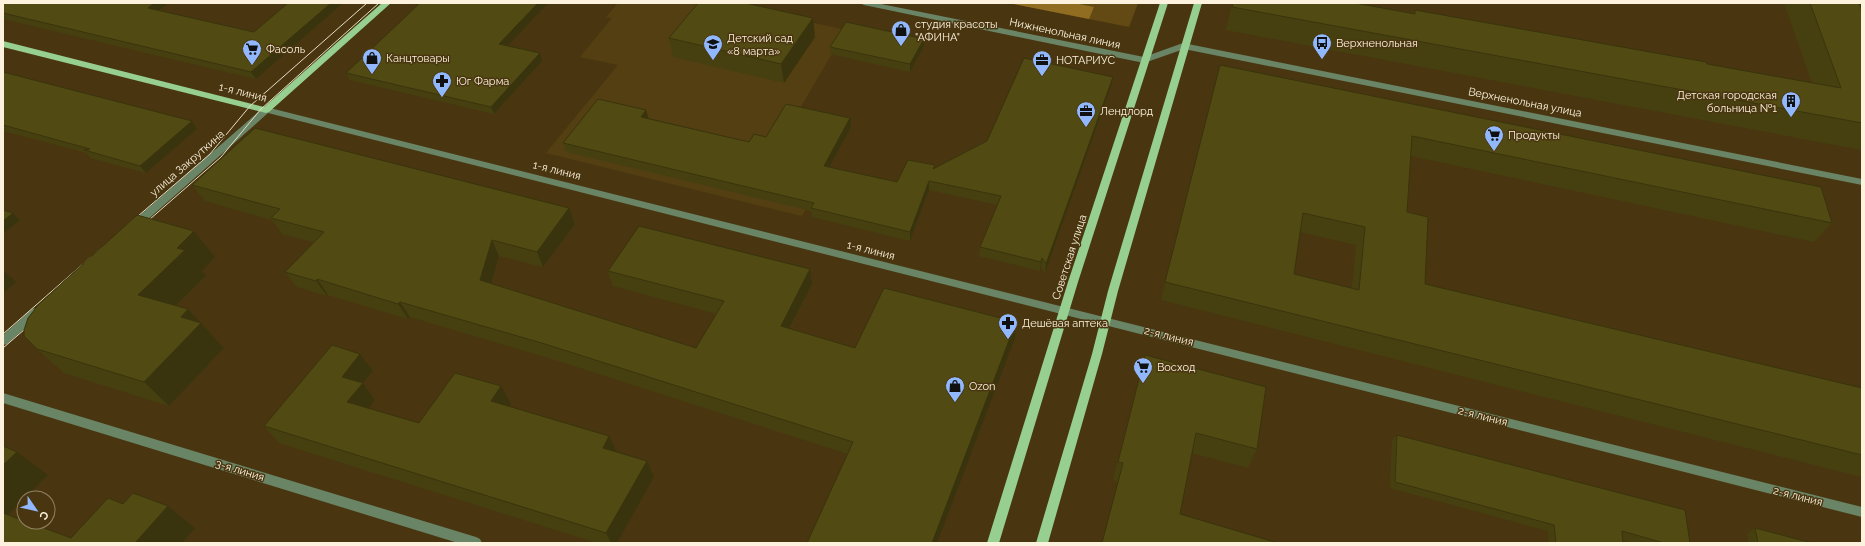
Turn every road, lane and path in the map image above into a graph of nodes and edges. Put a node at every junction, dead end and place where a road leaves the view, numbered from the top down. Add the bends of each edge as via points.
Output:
1 (387, 3) edge
2 (864, 3) edge
3 (1164, 3) edge
4 (1198, 3) edge
5 (3, 44) edge
6 (1183, 46) junction
7 (1144, 60) junction
8 (266, 110) junction
9 (1862, 182) edge
10 (128, 232) edge
11 (44, 304) edge
12 (1065, 311) junction
13 (1105, 321) junction
14 (3, 341) edge
15 (3, 398) edge
16 (1862, 512) edge
17 (476, 543) edge
18 (993, 543) edge
19 (1042, 543) edge

1 - 8 main road, улица Закруткина
2 - 7 street, Нижненольная линия
3 - 7 main road, Советская улица
4 - 6 main road
5 - 8 main road, 1-я линия
6 - 7 street
6 - 9 street, Верхненольная улица
6 - 13 main road
7 - 12 main road, Советская улица
8 - 10 street, улица Закруткина
8 - 12 street, 1-я линия
11 - 14 street
12 - 13 street, 1-я линия
12 - 18 main road, Советская улица
13 - 16 street, 2-я линия
13 - 19 main road
15 - 17 street, 3-я линия

